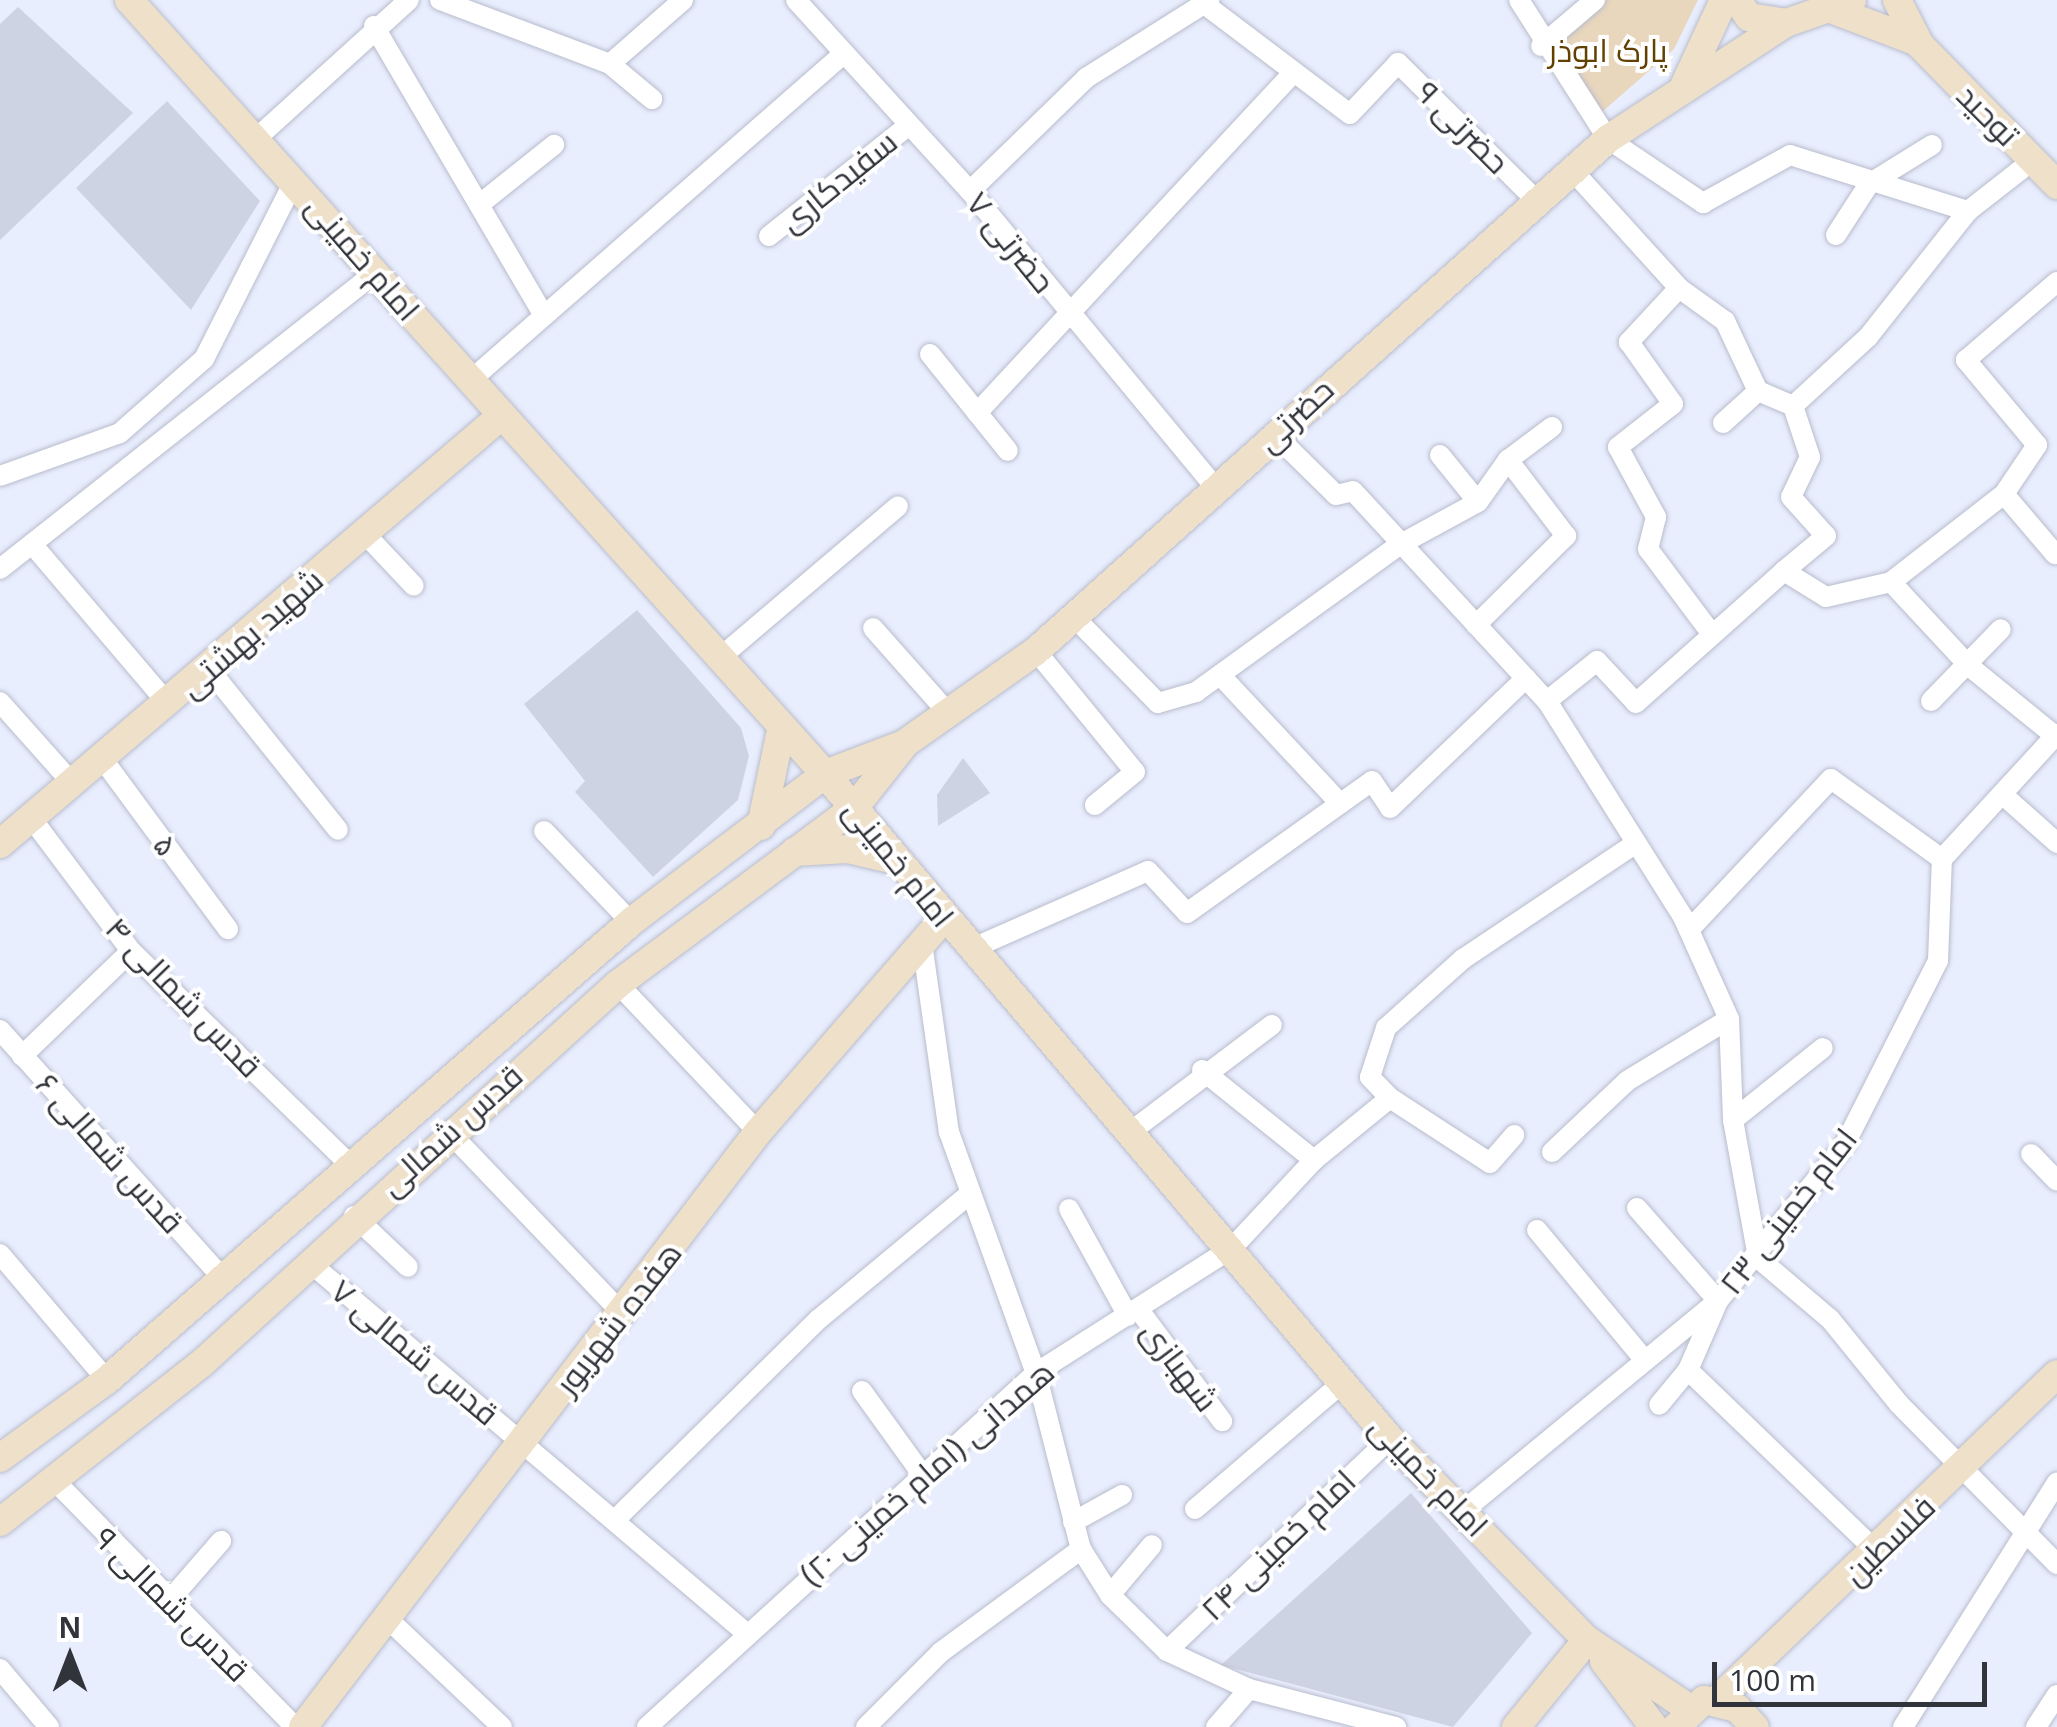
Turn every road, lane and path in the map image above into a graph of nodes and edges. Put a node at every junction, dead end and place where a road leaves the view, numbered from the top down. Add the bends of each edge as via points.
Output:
1 (129, 0) edge
2 (408, 0) edge
3 (440, 0) edge
4 (683, 0) edge
5 (796, 0) edge
6 (1518, 0) edge
7 (1595, 0) edge
8 (1724, 0) edge
9 (1737, 0) edge
10 (1897, 0) edge
11 (1208, 3) edge
12 (1844, 5) edge
13 (1786, 23) junction
14 (374, 26) junction
15 (1920, 44) junction
16 (1541, 46) junction
17 (841, 56) junction
18 (610, 64) junction
19 (1292, 74) junction
20 (1685, 84) junction
21 (652, 99) dead end
22 (908, 126) junction
23 (260, 136) junction
24 (1608, 139) junction
25 (554, 145) dead end
26 (1932, 145) dead end
27 (2032, 160) junction
28 (1573, 171) junction
29 (295, 180) junction
30 (1869, 184) junction
31 (2057, 185) edge
32 (970, 191) junction
33 (1534, 198) junction
34 (480, 204) junction
35 (1968, 211) junction
36 (1836, 235) dead end
37 (769, 236) dead end
38 (374, 274) junction
39 (2057, 282) edge
40 (1679, 288) junction
41 (1066, 308) junction
42 (544, 316) junction
43 (930, 354) dead end
44 (472, 379) junction
45 (1758, 391) junction
46 (1793, 406) junction
47 (978, 413) junction
48 (500, 416) junction
49 (1723, 423) dead end
50 (1552, 427) dead end
51 (1273, 433) junction
52 (1008, 451) dead end
53 (1440, 455) dead end
54 (1508, 460) junction
55 (0, 476) edge
56 (1218, 490) junction
57 (2004, 494) junction
58 (1478, 502) junction
59 (898, 506) dead end
60 (365, 534) junction
61 (32, 544) junction
62 (1399, 545) junction
63 (2056, 554) edge
64 (0, 569) edge
65 (1784, 572) junction
66 (1890, 582) junction
67 (414, 586) dead end
68 (1076, 618) junction
69 (1476, 625) junction
70 (873, 628) dead end
71 (2002, 629) dead end
72 (1711, 633) junction
73 (1036, 651) junction
74 (722, 656) junction
75 (1970, 666) junction
76 (209, 669) junction
77 (1220, 675) junction
78 (1526, 678) junction
79 (1547, 701) junction
80 (1931, 701) dead end
81 (0, 702) edge
82 (169, 704) junction
83 (949, 714) junction
84 (781, 730) junction
85 (2056, 735) edge
86 (904, 744) junction
87 (104, 761) junction
88 (825, 774) junction
89 (74, 785) junction
90 (2002, 794) junction
91 (1339, 802) junction
92 (1095, 804) dead end
93 (854, 808) junction
94 (32, 819) junction
95 (760, 826) junction
96 (338, 830) dead end
97 (544, 832) dead end
98 (2057, 843) edge
99 (0, 844) edge
100 (1636, 844) junction
101 (793, 852) junction
102 (1942, 859) junction
103 (900, 862) junction
104 (944, 918) junction
105 (630, 922) junction
106 (228, 929) dead end
107 (1689, 930) junction
108 (922, 943) junction
109 (971, 950) junction
110 (132, 951) junction
111 (618, 984) junction
112 (1729, 1018) junction
113 (1272, 1025) dead end
114 (0, 1030) edge
115 (1823, 1048) dead end
116 (22, 1056) junction
117 (1202, 1070) junction
118 (1390, 1098) junction
119 (1733, 1120) junction
120 (448, 1131) junction
121 (758, 1132) junction
122 (1129, 1133) junction
123 (1514, 1135) dead end
124 (1552, 1152) dead end
125 (2031, 1154) dead end
126 (1314, 1160) junction
127 (348, 1164) junction
128 (2057, 1181) edge
129 (967, 1196) junction
130 (1637, 1208) dead end
131 (1069, 1209) dead end
132 (354, 1216) junction
133 (1537, 1230) dead end
134 (1230, 1250) junction
135 (0, 1254) edge
136 (1758, 1258) junction
137 (309, 1262) junction
138 (408, 1267) dead end
139 (220, 1275) junction
140 (1718, 1301) junction
141 (1133, 1313) junction
142 (624, 1314) junction
143 (1642, 1358) junction
144 (1688, 1370) junction
145 (1036, 1373) junction
146 (2057, 1374) edge
147 (107, 1380) junction
148 (1343, 1382) junction
149 (862, 1392) dead end
150 (1659, 1405) dead end
151 (1222, 1421) dead end
152 (1390, 1439) junction
153 (520, 1443) junction
154 (0, 1458) edge
155 (919, 1470) junction
156 (1962, 1470) junction
157 (53, 1479) junction
158 (2057, 1482) edge
159 (1122, 1495) dead end
160 (1195, 1509) dead end
161 (1463, 1511) junction
162 (619, 1516) junction
163 (0, 1522) edge
164 (1073, 1522) junction
165 (2024, 1534) junction
166 (221, 1541) dead end
167 (1152, 1545) dead end
168 (1081, 1549) junction
169 (1878, 1553) junction
170 (2057, 1564) edge
171 (1110, 1595) junction
172 (168, 1602) junction
173 (390, 1621) junction
174 (745, 1632) junction
175 (1588, 1640) junction
176 (1167, 1652) junction
177 (0, 1669) edge
178 (1249, 1689) junction
179 (2057, 1695) edge
180 (1716, 1700) junction
181 (1681, 1717) edge
182 (1354, 1722) edge
183 (1759, 1724) edge
184 (50, 1727) edge
185 (294, 1727) edge
186 (303, 1727) edge
187 (502, 1727) edge
188 (647, 1727) edge
189 (866, 1727) edge
190 (1216, 1727) edge
191 (1396, 1727) edge
192 (1516, 1727) edge
193 (1654, 1727) edge
194 (1903, 1727) edge
195 (2036, 1727) edge

1 - 23 main road, امام خمینی
2 - 14 street
3 - 18 street
4 - 18 street
5 - 17 street, حضرتی ۷
6 - 16 street
7 - 16 street
8 - 20 main road, حضرتی
9 - 13 main road via 1749,17
10 - 15 main road, توحید
11 - 19 street, حضرتی ۹
11 - 32 street via 1086,78
12 - 13 main road, حضرتی
12 - 15 main road, توحید
13 - 20 main road, حضرتی
14 - 23 street
14 - 34 street
15 - 27 main road, توحید
16 - 24 street
17 - 22 street, حضرتی ۷
17 - 42 street
18 - 21 street
19 - 33 street, حضرتی ۹ via 1350,114 1398,62
19 - 41 street
20 - 24 main road, حضرتی
22 - 32 street, حضرتی ۷
22 - 37 street, سفیدکاری
23 - 29 main road, امام خمینی
24 - 28 main road, حضرتی
24 - 30 street via 1703,202 1790,155
25 - 34 street
26 - 30 street
27 - 31 main road, توحید
27 - 35 street
28 - 33 main road, حضرتی
28 - 40 street
29 - 38 main road, امام خمینی
29 - 55 street via 204,359 120,433
30 - 35 street
30 - 36 street
32 - 41 street, حضرتی ۷
33 - 51 main road, حضرتی
34 - 42 street
35 - 46 street via 1868,337
38 - 44 main road, امام خمینی
38 - 61 street
39 - 57 street via 1966,360 2038,444
40 - 45 street via 1725,321
40 - 72 street via 1629,342 1673,404 1618,447 1656,517 1648,548
41 - 47 street via 1014,382
41 - 56 street, حضرتی ۷
42 - 44 street
43 - 47 street
44 - 48 main road, امام خمینی
45 - 46 street
45 - 49 street
46 - 65 street via 1810,457 1791,497 1826,536
47 - 52 street
48 - 60 main road, شهید بهشتی
48 - 74 main road, امام خمینی
50 - 54 street
51 - 56 main road, حضرتی
51 - 62 street via 1336,495 1353,491
53 - 58 street
54 - 58 street
54 - 69 street via 1566,536
56 - 68 main road, حضرتی
57 - 63 street
57 - 66 street
58 - 62 street
59 - 74 street
60 - 67 street
60 - 76 main road, شهید بهشتی
61 - 64 street
61 - 82 street
62 - 69 street
62 - 77 street
65 - 66 street via 1826,597
65 - 72 street
66 - 75 street
68 - 73 main road, حضرتی
68 - 77 street via 1158,703
69 - 78 street
70 - 83 street
71 - 75 street
72 - 79 street via 1636,704 1597,661
73 - 83 main road, حضرتی
73 - 92 street via 1135,772
74 - 84 main road, امام خمینی
75 - 80 street
75 - 85 street
76 - 82 main road, شهید بهشتی
76 - 96 street
77 - 91 street
78 - 79 street
78 - 91 street via 1390,808 1372,781
79 - 100 street
81 - 89 street
82 - 87 main road, شهید بهشتی
83 - 86 main road, حضرتی
84 - 88 main road, امام خمینی
84 - 95 main road
85 - 90 street
86 - 88 main road, قدس شمالی
86 - 93 main road, قدس شمالی
87 - 89 main road, شهید بهشتی
87 - 106 street, ۵
88 - 93 main road, امام خمینی
88 - 95 main road, قدس شمالی
89 - 94 main road, شهید بهشتی
90 - 98 street
90 - 102 street
91 - 109 street via 1187,912 1148,871
93 - 101 main road, قدس شمالی
93 - 103 main road, امام خمینی
94 - 99 main road, شهید بهشتی
94 - 110 street, قدس شمالی ۴
95 - 105 main road, قدس شمالی via 689,885
97 - 105 street
100 - 107 street
100 - 118 street via 1463,959 1386,1028 1370,1077
101 - 103 main road via 843,849
101 - 111 main road, قدس شمالی
102 - 107 street via 1831,779
102 - 136 street, امام خمینی ۲۳ via 1938,961 1845,1144
103 - 104 main road, امام خمینی
104 - 108 main road, هفده شهریور
104 - 109 main road, امام خمینی
105 - 127 main road, قدس شمالی
107 - 112 street
108 - 121 main road, هفده شهریور
108 - 129 street
109 - 122 main road, امام خمینی
110 - 116 street
110 - 127 street, قدس شمالی ۴
111 - 120 main road, قدس شمالی
111 - 121 street
112 - 119 street
112 - 124 street via 1626,1081
113 - 117 street
114 - 116 street, قدس شمالی ۶
115 - 119 street
116 - 139 street, قدس شمالی ۶
117 - 122 street
117 - 126 street
118 - 123 street via 1490,1163
118 - 126 street, همدانی (امام خمینی ۲۰)
119 - 136 street
120 - 132 main road, قدس شمالی
120 - 142 street
121 - 142 main road, هفده شهریور
122 - 134 main road, امام خمینی
125 - 128 street
126 - 134 street, همدانی (امام خمینی ۲۰)
127 - 139 main road, قدس شمالی
129 - 145 street
129 - 162 street via 819,1319
130 - 140 street
131 - 141 street, شهبازی
132 - 137 main road, قدس شمالی
132 - 138 street
133 - 143 street
134 - 141 street, همدانی (امام خمینی ۲۰)
134 - 148 main road, امام خمینی
135 - 147 street
136 - 140 street, امام خمینی ۲۳
136 - 156 street via 1830,1318
137 - 153 street, ۷ قدس شمالی
137 - 157 main road, قدس شمالی via 201,1364
139 - 147 main road, قدس شمالی
140 - 143 street, امام خمینی ۲۳
140 - 144 street
141 - 145 street, همدانی (امام خمینی ۲۰)
141 - 151 street, شهبازی
142 - 153 main road, هفده شهریور
143 - 161 street, امام خمینی ۲۳
144 - 150 street
144 - 169 street
145 - 155 street, همدانی (امام خمینی ۲۰)
145 - 164 street
146 - 156 main road, فلسطین
147 - 154 main road, قدس شمالی
148 - 152 main road, امام خمینی
148 - 160 street
149 - 155 street
152 - 161 main road, امام خمینی
152 - 176 street, امام خمینی ۲۴
153 - 162 street, ۷ قدس شمالی
153 - 173 main road, هفده شهریور
155 - 174 street, همدانی (امام خمینی ۲۰)
156 - 165 street
156 - 169 main road, فلسطین
157 - 163 main road, قدس شمالی
157 - 172 street, قدس شمالی ۹
158 - 165 street
159 - 164 street
161 - 175 main road, امام خمینی
162 - 174 street, ۷ قدس شمالی
164 - 168 street
165 - 170 street
165 - 194 street
166 - 172 street
167 - 171 street
168 - 171 street
168 - 189 street via 941,1652
169 - 180 main road, فلسطین
171 - 176 street
172 - 185 street, قدس شمالی ۹
173 - 186 main road, هفده شهریور
173 - 187 street
174 - 188 street, همدانی (امام خمینی ۲۰)
175 - 181 main road, امام خمینی
175 - 192 main road
175 - 193 main road
176 - 178 street
177 - 184 street
178 - 182 street
178 - 190 street
179 - 195 street
180 - 181 main road
180 - 183 main road
182 - 191 street

